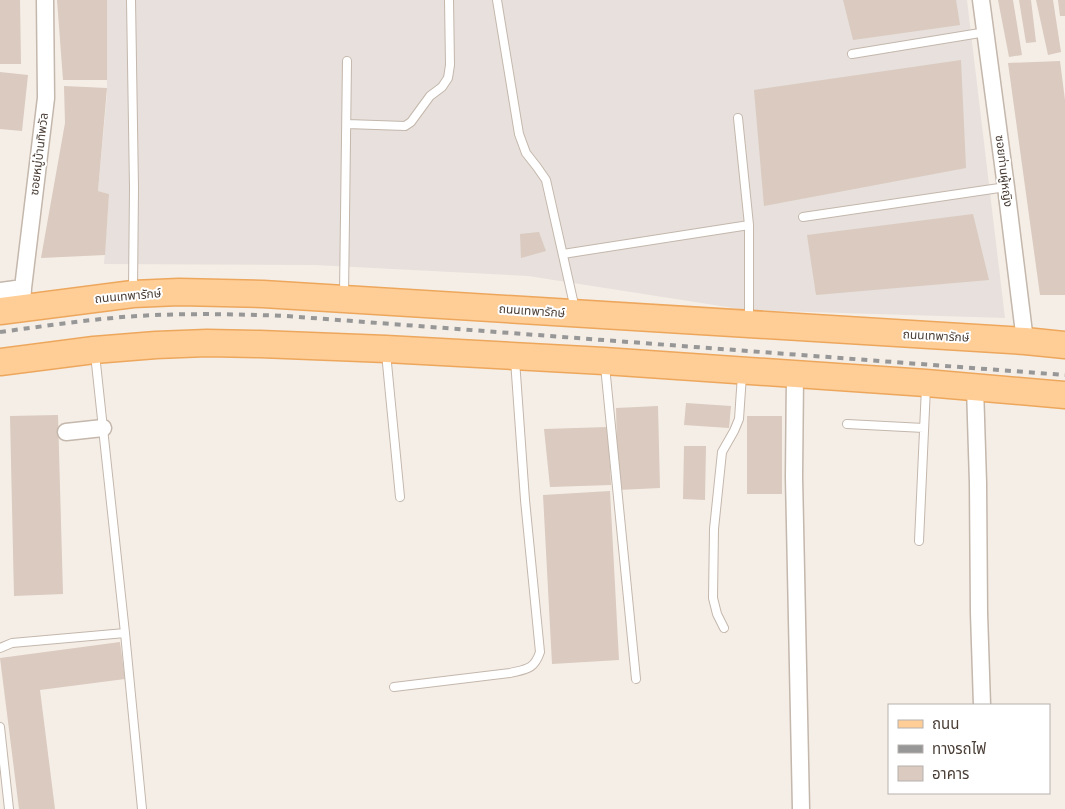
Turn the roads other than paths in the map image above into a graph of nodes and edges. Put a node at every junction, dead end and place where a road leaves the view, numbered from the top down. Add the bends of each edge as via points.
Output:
1 (45, 0) edge
2 (131, 0) edge
3 (449, 0) edge
4 (497, 0) edge
5 (981, 0) edge
6 (986, 32) junction
7 (852, 54) dead end
8 (347, 61) dead end
9 (738, 118) dead end
10 (347, 124) junction
11 (1006, 187) junction
12 (803, 217) dead end
13 (749, 225) junction
14 (563, 254) junction
15 (0, 291) edge
16 (133, 294) junction
17 (344, 299) junction
18 (15, 302) edge
19 (576, 314) junction
20 (750, 324) junction
21 (1025, 341) junction
22 (1065, 345) edge
23 (386, 349) junction
24 (94, 350) junction
25 (515, 356) junction
26 (604, 361) junction
27 (0, 362) edge
28 (742, 370) junction
29 (795, 374) junction
30 (926, 383) junction
31 (975, 387) junction
32 (1065, 395) edge
33 (847, 424) dead end
34 (103, 428) junction
35 (924, 428) junction
36 (66, 432) dead end
37 (400, 497) dead end
38 (919, 541) dead end
39 (724, 628) dead end
40 (125, 633) junction
41 (0, 648) edge
42 (636, 679) dead end
43 (394, 687) dead end
44 (982, 704) edge
45 (0, 727) edge
46 (9, 809) edge
47 (142, 809) edge
48 (801, 809) edge

1 - 18 street, ซอยหมู่บ้านทิพวัล via 46,98
2 - 16 lane
3 - 10 lane via 450,65 448,78 442,87 404,126
4 - 14 lane via 519,134 526,154 546,180
5 - 6 street, ซอยท่านผู้หญิง
6 - 7 lane
6 - 11 street, ซอยท่านผู้หญิง
8 - 10 lane
9 - 13 lane
10 - 17 lane
11 - 12 lane
11 - 21 street, ซอยท่านผู้หญิง
13 - 14 lane
13 - 20 lane
14 - 19 lane
15 - 18 street
16 - 17 main road, ถนนเทพารักษ์ via 179,292
16 - 18 main road, ถนนเทพารักษ์
17 - 19 main road, ถนนเทพารักษ์
19 - 20 main road, ถนนเทพารักษ์
20 - 21 main road, ถนนเทพารักษ์
21 - 22 main road, ถนนเทพารักษ์
23 - 24 main road via 207,344
23 - 25 main road
23 - 37 lane
24 - 27 main road
24 - 34 lane
25 - 26 main road
25 - 43 lane via 540,652 537,662 510,673
26 - 28 main road
26 - 42 lane
28 - 29 main road
28 - 39 lane via 740,419 722,452 714,529 713,598
29 - 30 main road
29 - 48 street
30 - 31 main road
30 - 35 lane
31 - 32 main road
31 - 44 street
33 - 35 lane
34 - 36 street
34 - 40 lane
35 - 38 lane
40 - 41 lane via 12,643
40 - 47 lane
45 - 46 lane

